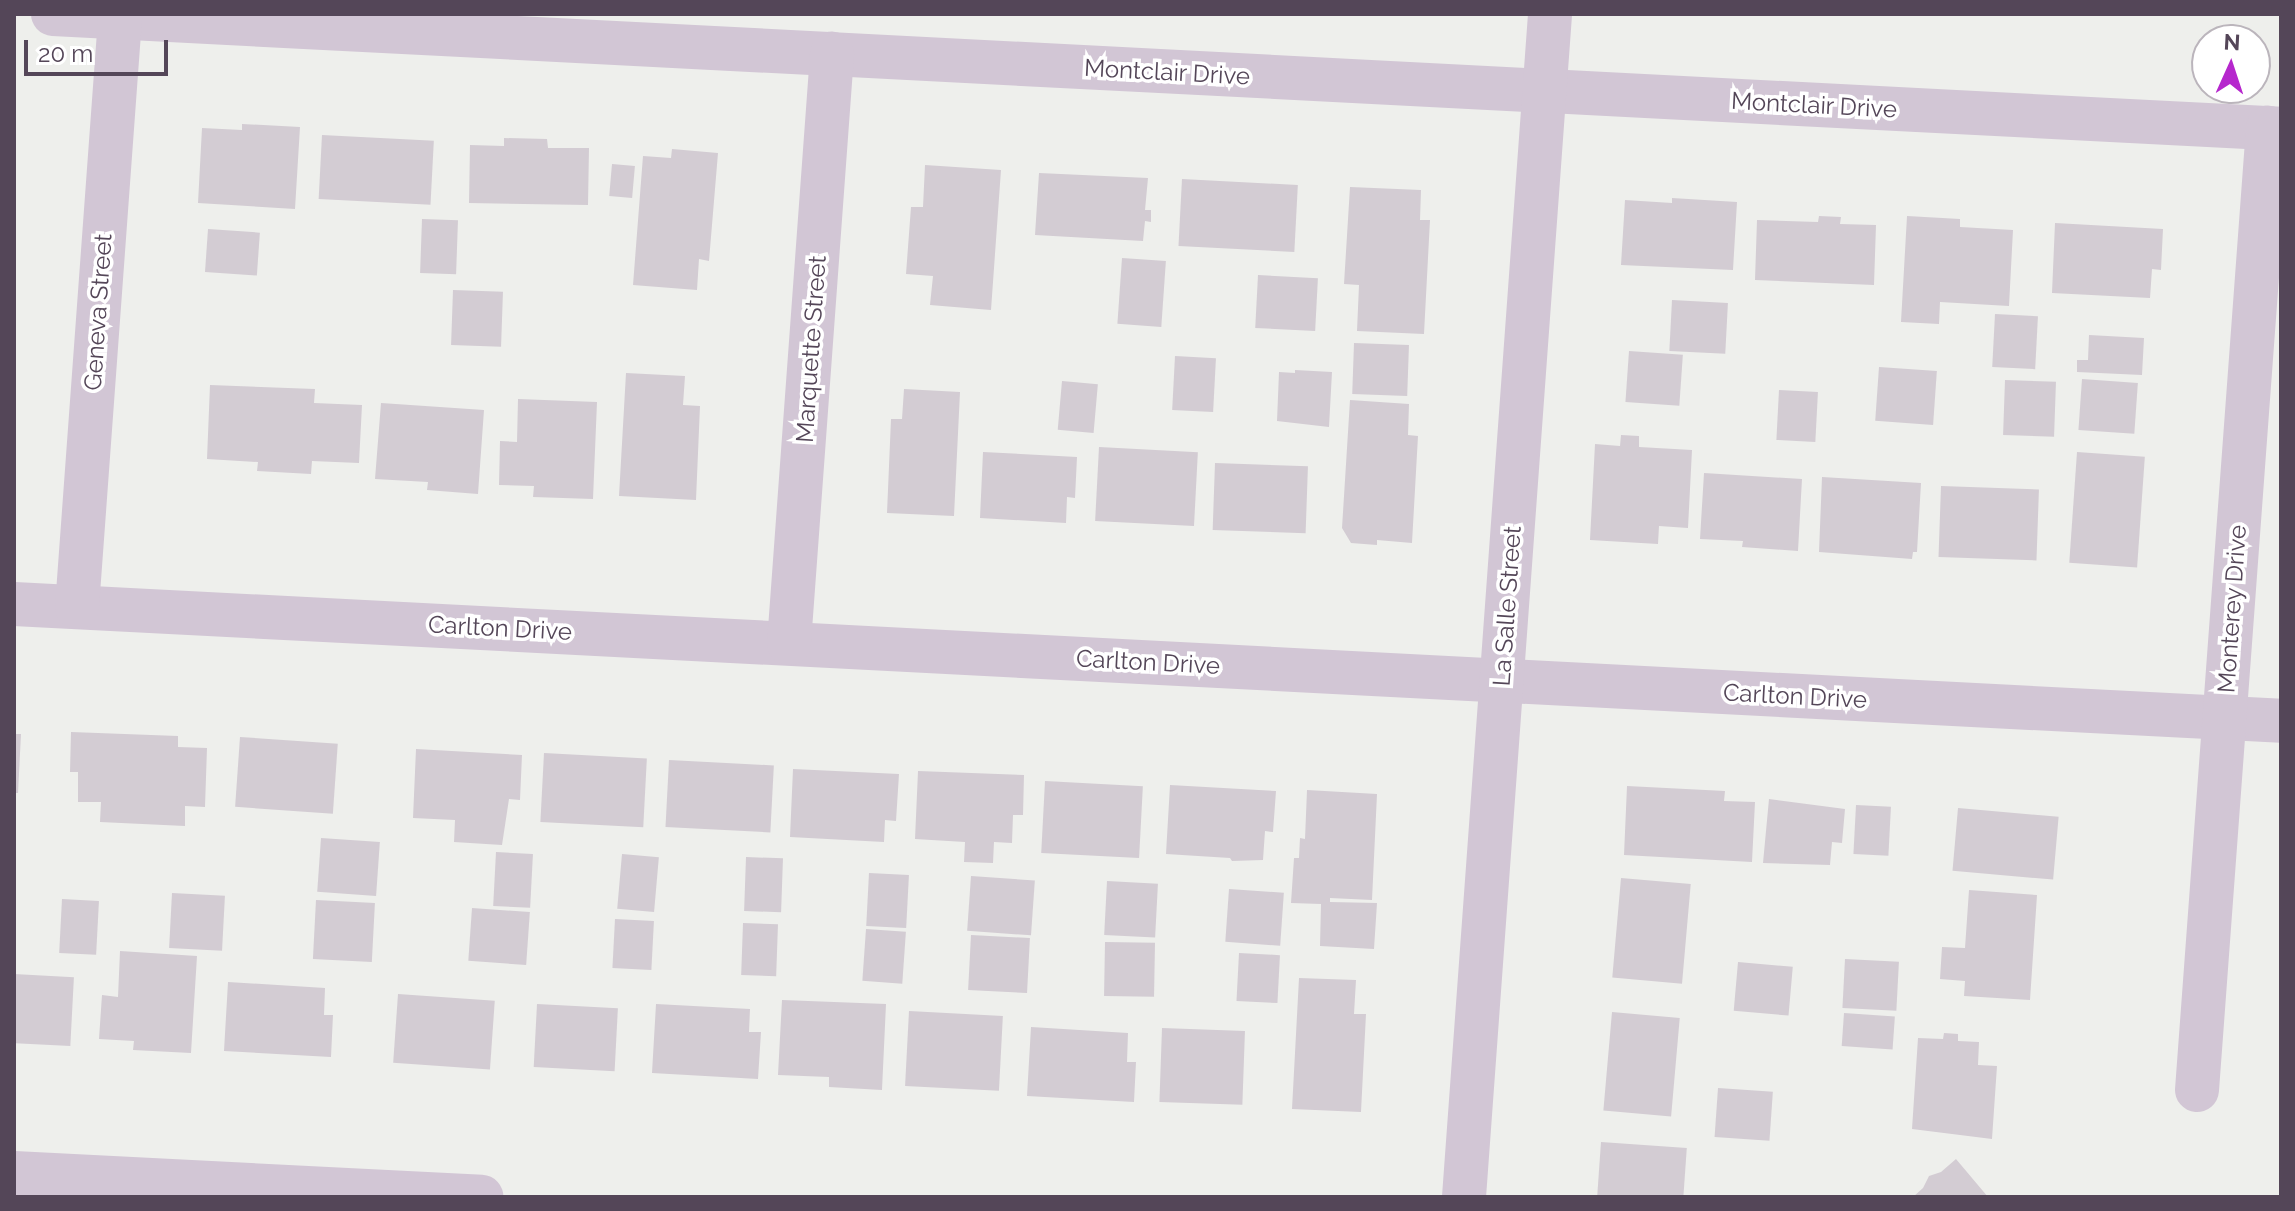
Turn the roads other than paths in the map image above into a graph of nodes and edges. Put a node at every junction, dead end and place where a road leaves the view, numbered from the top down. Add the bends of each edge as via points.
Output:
1 (53, 14) edge
2 (1550, 14) edge
3 (120, 18) junction
4 (832, 54) junction
5 (1545, 91) junction
6 (2274, 129) edge
7 (14, 604) edge
8 (77, 607) junction
9 (789, 643) junction
10 (1502, 681) junction
11 (2225, 718) junction
12 (2281, 721) edge
13 (2197, 1090) dead end
14 (14, 1173) edge
15 (481, 1197) edge
16 (1464, 1197) edge

1 - 3 street, Montclair Drive
2 - 5 street, La Salle Street
3 - 4 street, Montclair Drive
3 - 8 street, Geneva Street
4 - 5 street, Montclair Drive
4 - 9 street, Marquette Street
5 - 6 street, Montclair Drive
5 - 10 street, La Salle Street
6 - 11 street, Monterey Drive
7 - 8 street, Carlton Drive
8 - 9 street, Carlton Drive
9 - 10 street, Carlton Drive
10 - 11 street, Carlton Drive
10 - 16 street, La Salle Street
11 - 12 street, Carlton Drive
11 - 13 street, Monterey Drive
14 - 15 street

